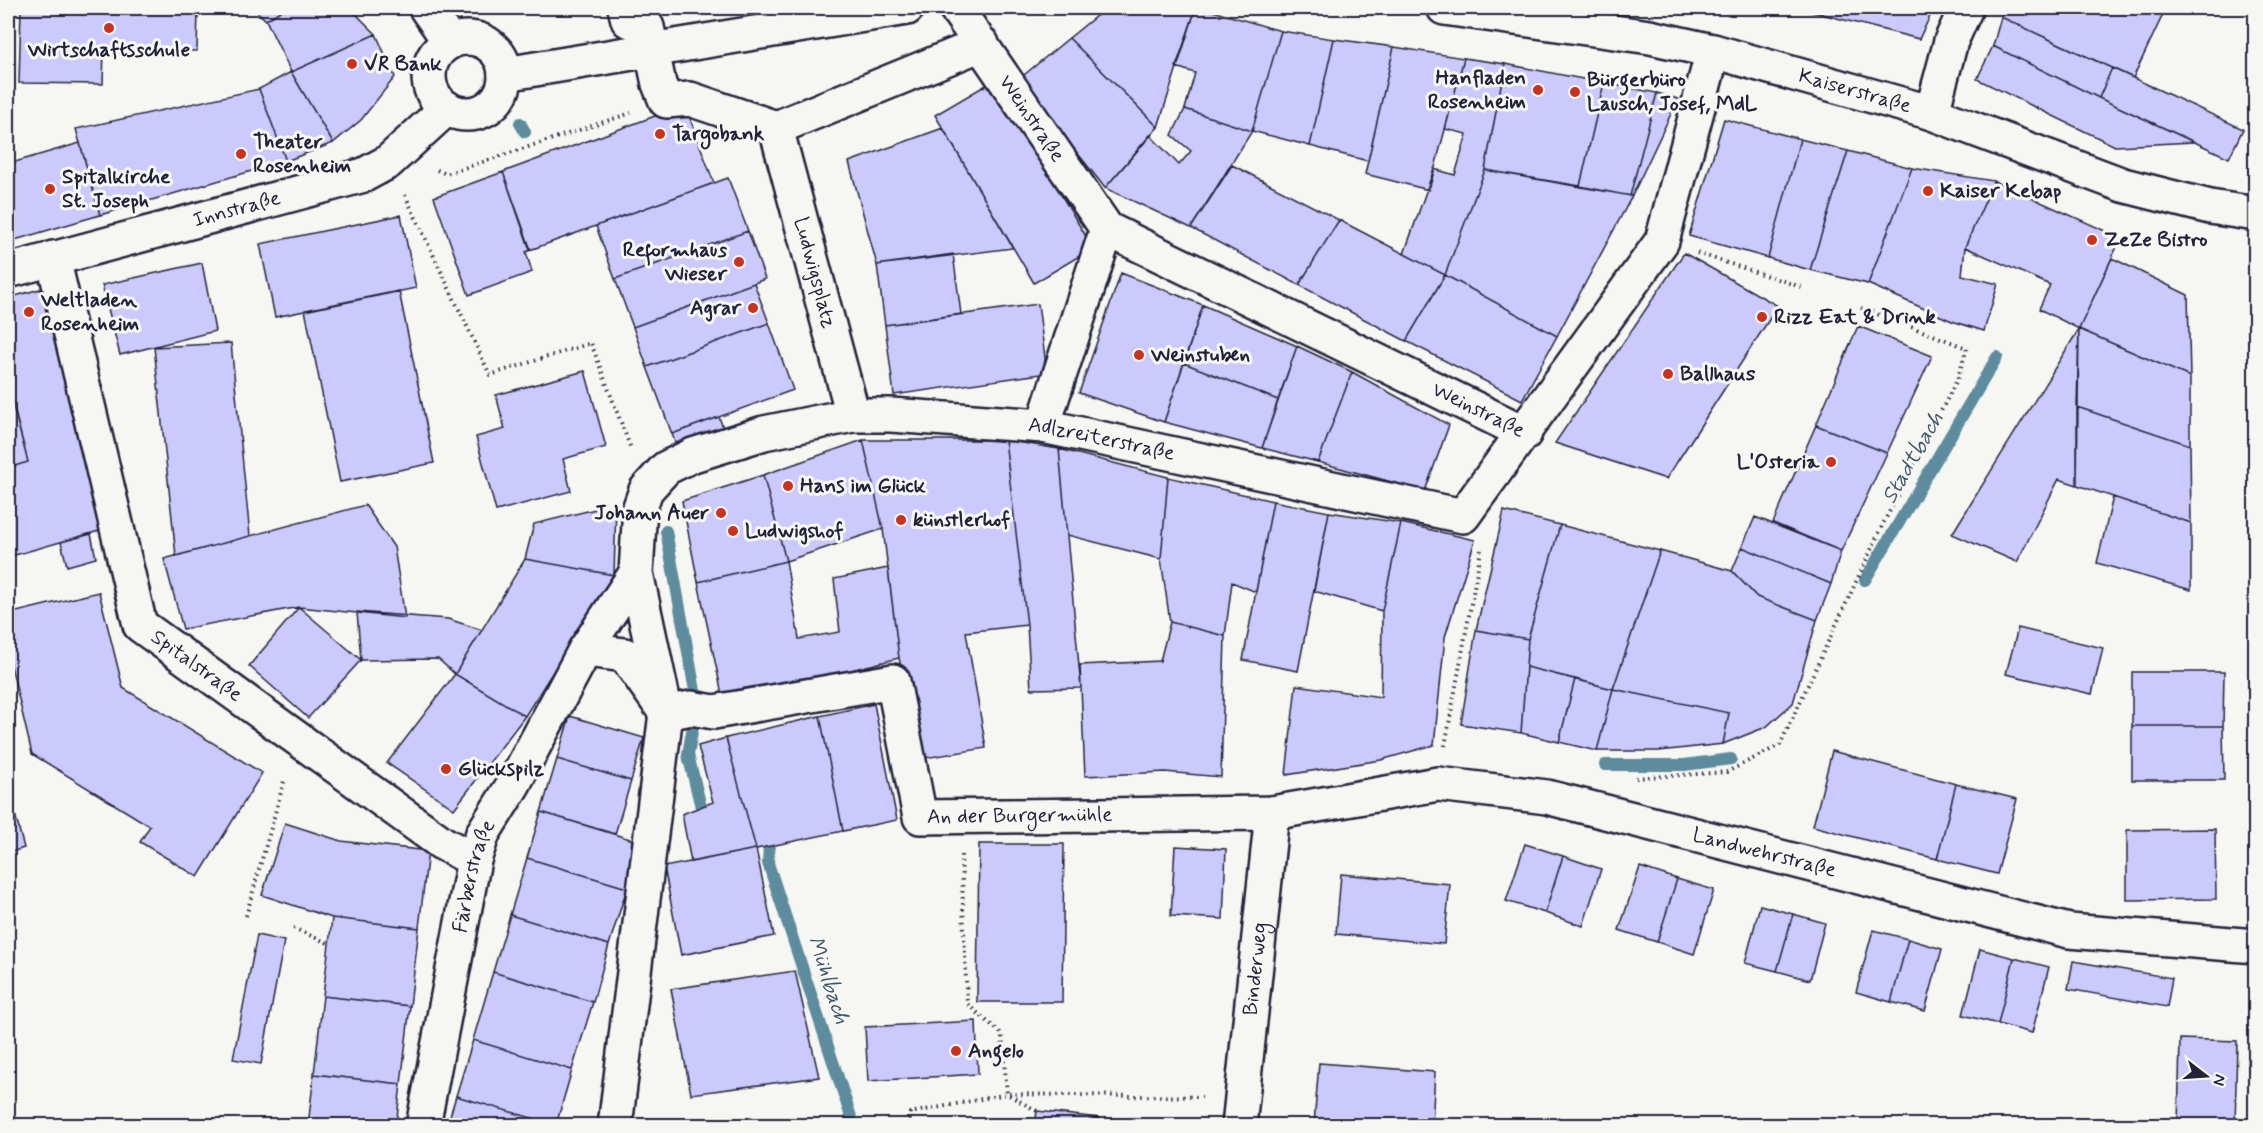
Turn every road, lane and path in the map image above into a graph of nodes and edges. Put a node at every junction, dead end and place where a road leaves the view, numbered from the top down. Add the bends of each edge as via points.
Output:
1 (426, 8) edge
2 (625, 8) edge
3 (908, 8) edge
4 (956, 8) edge
5 (1444, 8) edge
6 (1965, 8) edge
7 (450, 42) junction
8 (982, 44) junction
9 (650, 51) junction
10 (1713, 51) junction
11 (505, 74) junction
12 (666, 101) junction
13 (447, 108) junction
14 (1929, 112) junction
15 (776, 128) junction
16 (388, 162) junction
17 (435, 169) dead end
18 (2256, 214) edge
19 (1107, 229) junction
20 (1662, 241) junction
21 (53, 258) junction
22 (8, 271) edge
23 (1801, 287) dead end
24 (1861, 308) dead end
25 (853, 415) junction
26 (1043, 426) junction
27 (1525, 433) junction
28 (646, 490) junction
29 (1482, 545) dead end
30 (636, 573) junction
31 (585, 650) junction
32 (690, 711) junction
33 (296, 737) junction
34 (1631, 778) dead end
35 (1438, 784) junction
36 (1272, 813) junction
37 (959, 815) junction
38 (474, 860) junction
39 (246, 916) dead end
40 (293, 928) dead end
41 (330, 944) dead end
42 (2256, 946) edge
43 (1007, 1094) junction
44 (1037, 1111) dead end
45 (1241, 1112) edge
46 (423, 1125) edge
47 (615, 1125) edge
48 (910, 1125) edge

1 - 7 street
2 - 9 street via 628,20 647,27
3 - 9 street
4 - 8 street, Weinstraße
5 - 10 street, Kaiserstraße via 1650,37
6 - 14 street
7 - 11 street via 475,38 486,42 503,61
7 - 13 street via 441,48 430,69 433,91
8 - 15 street
8 - 19 street, Weinstraße
9 - 11 street
9 - 12 street
10 - 14 street, Kaiserstraße
10 - 20 street, Weinstraße
11 - 13 street via 501,94 487,109 467,114
12 - 15 street via 690,99
12 - 17 path via 446,174
13 - 16 street, Innstraße
14 - 18 street, Kaiserstraße via 2123,185
15 - 25 street, Ludwigsplatz
16 - 21 street, Innstraße via 338,184
16 - 28 path via 490,375 591,343
19 - 26 street
19 - 27 street, Weinstraße
20 - 23 path
20 - 27 street, Weinstraße
21 - 22 street, Innstraße
21 - 33 street, Spitalstraße via 140,625
24 - 34 path via 1967,348 1957,380 1884,522 1780,745 1727,772
25 - 26 street, Adlzreiterstraße
25 - 28 street, Adlzreiterstraße via 764,433 693,455 666,468
26 - 27 street, Adlzreiterstraße via 1463,516
28 - 30 street via 640,507
29 - 35 path
30 - 31 street, Färberstraße
30 - 32 street
31 - 32 street via 625,655
31 - 38 street, Färberstraße via 483,833
32 - 37 street, An der Burgermühle via 893,681 920,817
32 - 47 street
33 - 38 street, Spitalstraße via 442,843
33 - 39 path
35 - 36 street, Landwehrstraße
35 - 42 street, Landwehrstraße via 1547,797 2069,931
36 - 37 street, An der Burgermühle
36 - 45 street, Binderweg
37 - 43 path via 967,1004 1002,1034
38 - 46 street, Färberstraße
40 - 41 path
43 - 44 path
43 - 45 path
43 - 48 path via 910,1113

